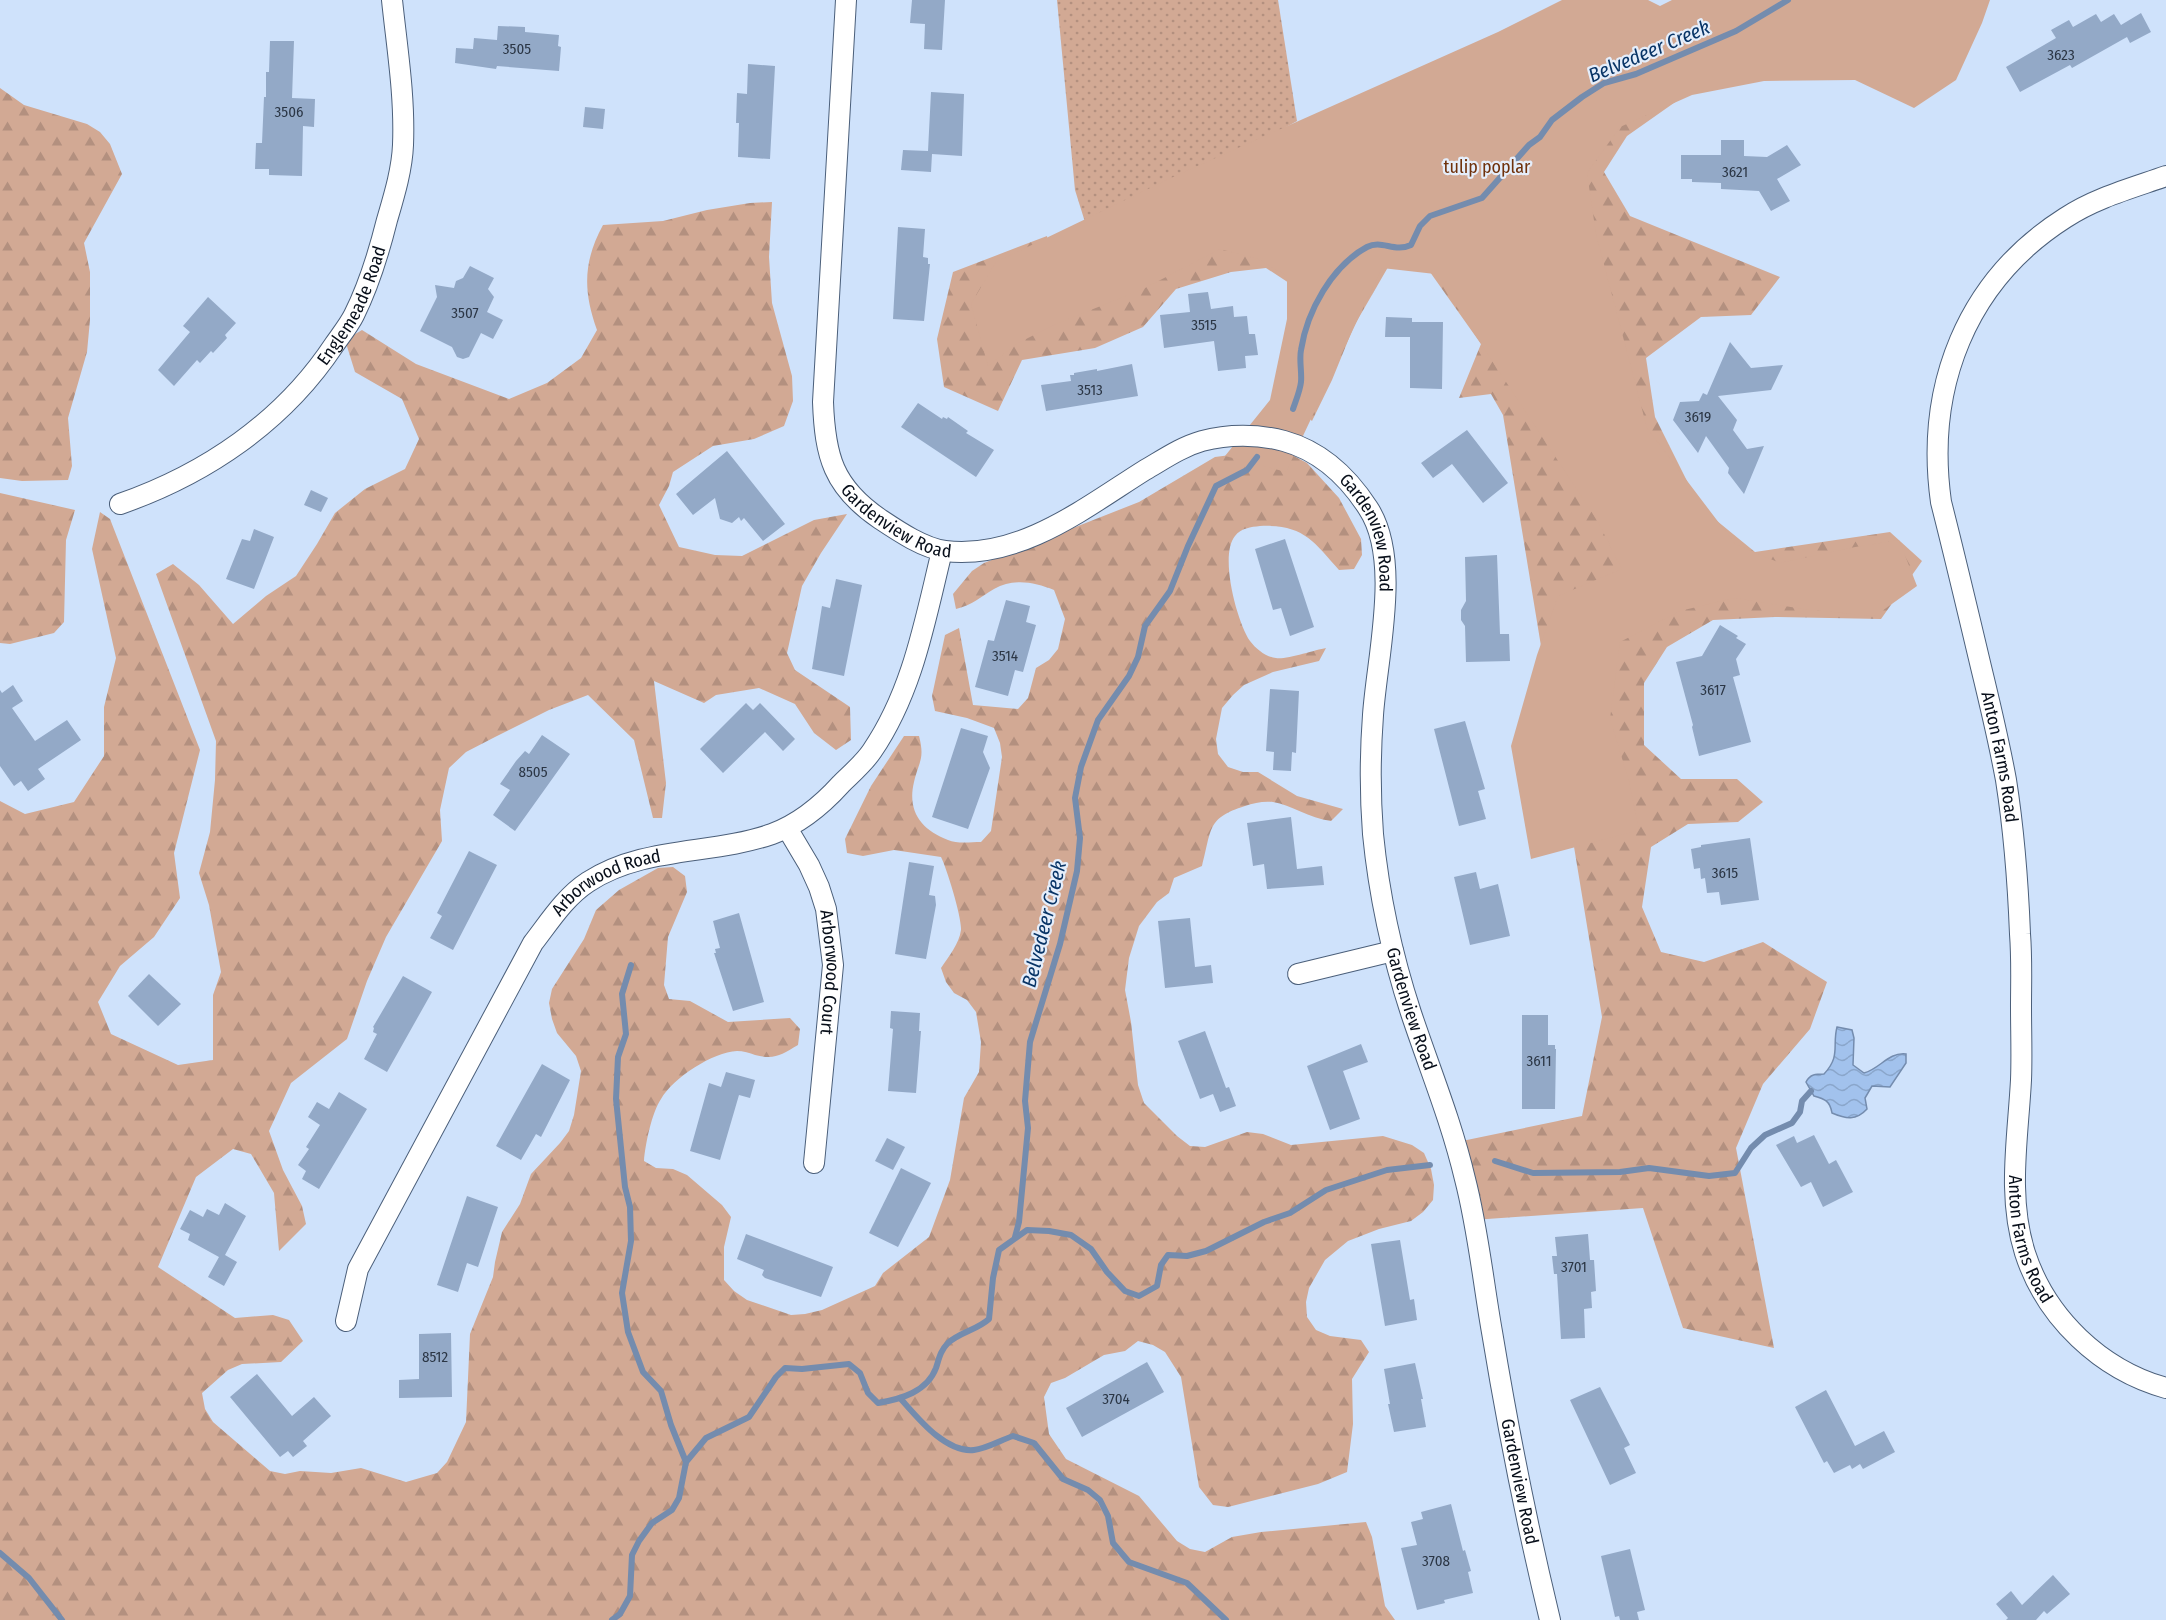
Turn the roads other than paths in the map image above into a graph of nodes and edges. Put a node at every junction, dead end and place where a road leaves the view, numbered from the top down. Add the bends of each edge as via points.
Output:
1 (392, 0) edge
2 (846, 0) edge
3 (2166, 176) edge
4 (120, 504) dead end
5 (942, 550) junction
6 (787, 828) junction
7 (1393, 951) junction
8 (1298, 974) dead end
9 (814, 1163) dead end
10 (346, 1321) dead end
11 (2166, 1388) edge
12 (1550, 1620) edge

1 - 4 street, Englemeade Road via 403,93 403,147 378,255 354,315 320,366 288,403 252,435 209,465 158,491
2 - 5 street, Gardenview Road via 825,349 824,431 837,475 848,493 889,525
3 - 11 street, Anton Farms Road via 2113,194 2066,217 2016,254 1999,275 1980,301 1953,353 1942,404 1936,470 1993,718 2014,841 2020,937 2021,1077 2014,1182 2019,1229 2034,1276 2067,1325 2088,1347 2116,1367 2143,1382
5 - 6 street, Arborwood Road via 915,664 893,715 871,753 834,792
5 - 7 street, Gardenview Road via 969,551 1029,538 1179,450 1221,437 1248,436 1285,442 1318,455 1338,472 1371,512 1379,533 1387,582 1370,764 1376,864
6 - 9 street, Arborwood Court via 819,887 834,965
6 - 10 street, Arborwood Road via 619,867 588,882 562,905 533,943 358,1269
7 - 8 street
7 - 12 street, Gardenview Road via 1455,1134 1468,1189 1521,1489

